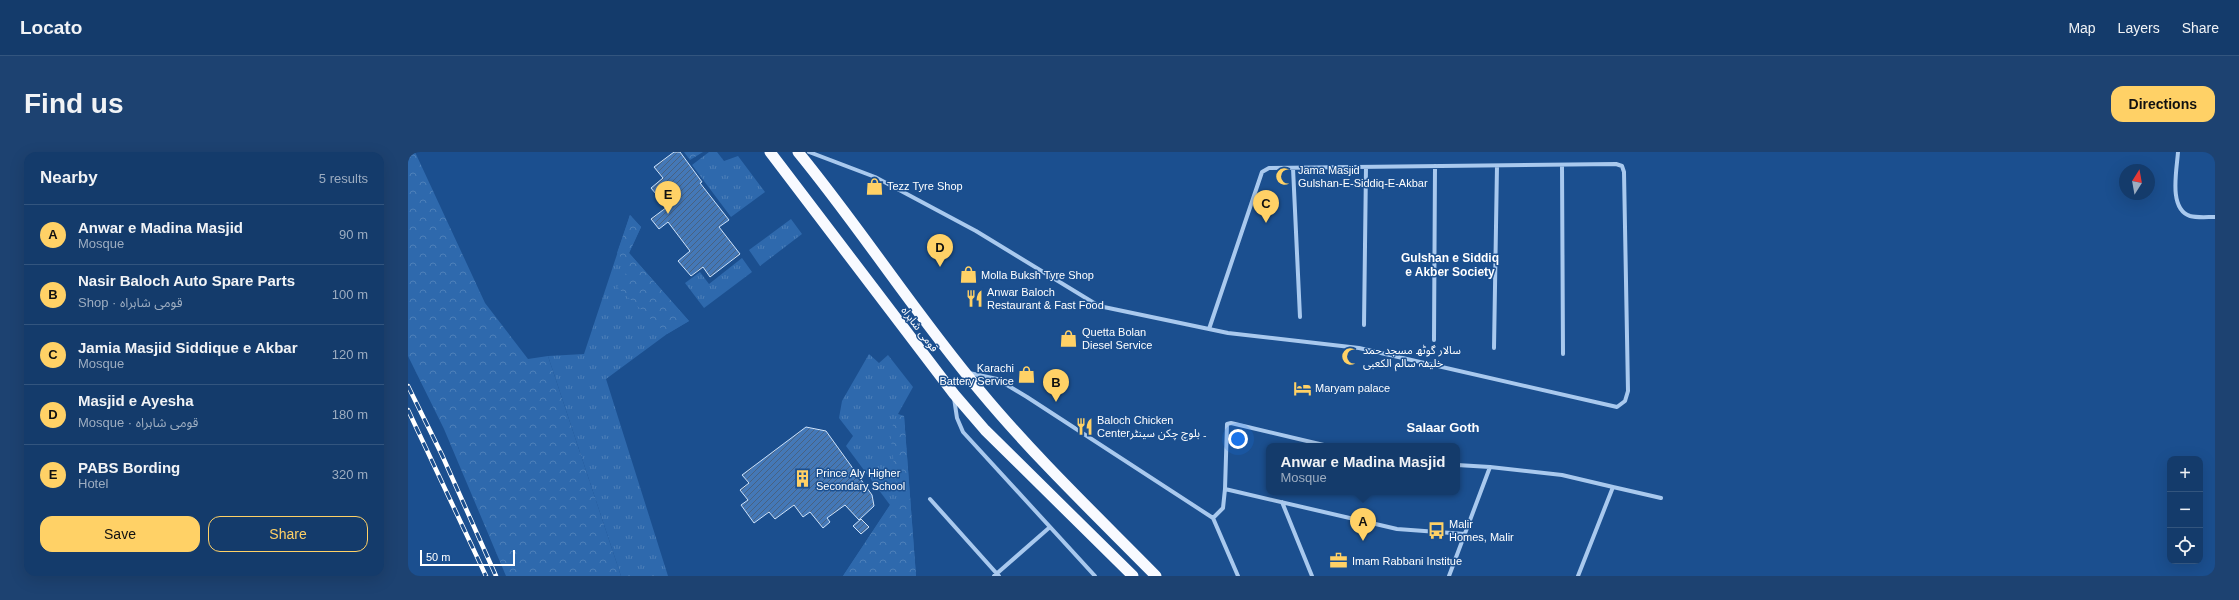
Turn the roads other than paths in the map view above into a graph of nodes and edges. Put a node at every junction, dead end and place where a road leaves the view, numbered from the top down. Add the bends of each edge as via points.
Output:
1 (770, 152) edge
2 (798, 152) edge
3 (809, 152) edge
4 (2178, 152) edge
5 (1562, 165) junction
6 (1435, 166) junction
7 (1497, 166) junction
8 (1366, 167) junction
9 (1293, 168) junction
10 (2215, 218) edge
11 (1300, 317) dead end
12 (1364, 325) dead end
13 (1209, 329) junction
14 (1434, 340) dead end
15 (1494, 348) dead end
16 (1563, 354) dead end
17 (965, 372) junction
18 (954, 394) junction
19 (1315, 443) edge
20 (1460, 465) edge
21 (1490, 467) junction
22 (1614, 487) junction
23 (1225, 489) junction
24 (1661, 498) dead end
25 (930, 499) dead end
26 (1282, 502) junction
27 (1213, 518) junction
28 (1050, 527) junction
29 (1465, 534) junction
30 (997, 575) edge
31 (1095, 576) edge
32 (1133, 576) edge
33 (1156, 576) edge
34 (1238, 576) edge
35 (1312, 576) edge
36 (1449, 576) edge
37 (1578, 576) edge

1 - 18 highway, قومی شاہراہ
2 - 17 highway, قومی شاہراہ
3 - 13 street via 882,181 976,231 1099,306
4 - 10 street via 2175,191 2182,211 2190,216
5 - 7 street
5 - 13 street via 1616,164 1622,166 1624,172 1628,391 1625,402 1617,406 1359,348
5 - 16 street
6 - 7 street
6 - 8 street
6 - 14 street
7 - 15 street
8 - 9 street
8 - 12 street
9 - 11 street
9 - 13 street via 1269,168 1262,172
17 - 27 street via 1003,382
17 - 33 highway, قومی شاہراہ via 1059,478
18 - 28 street via 956,418 963,432
18 - 32 highway, قومی شاہراہ via 985,430
19 - 23 street via 1227,424
20 - 21 street
21 - 22 street via 1562,475
21 - 29 street
22 - 24 street
22 - 37 street
23 - 26 street
23 - 27 street via 1223,508
25 - 30 street
26 - 29 street via 1397,529
26 - 35 street
27 - 34 street
28 - 30 street
28 - 31 street
29 - 36 street

